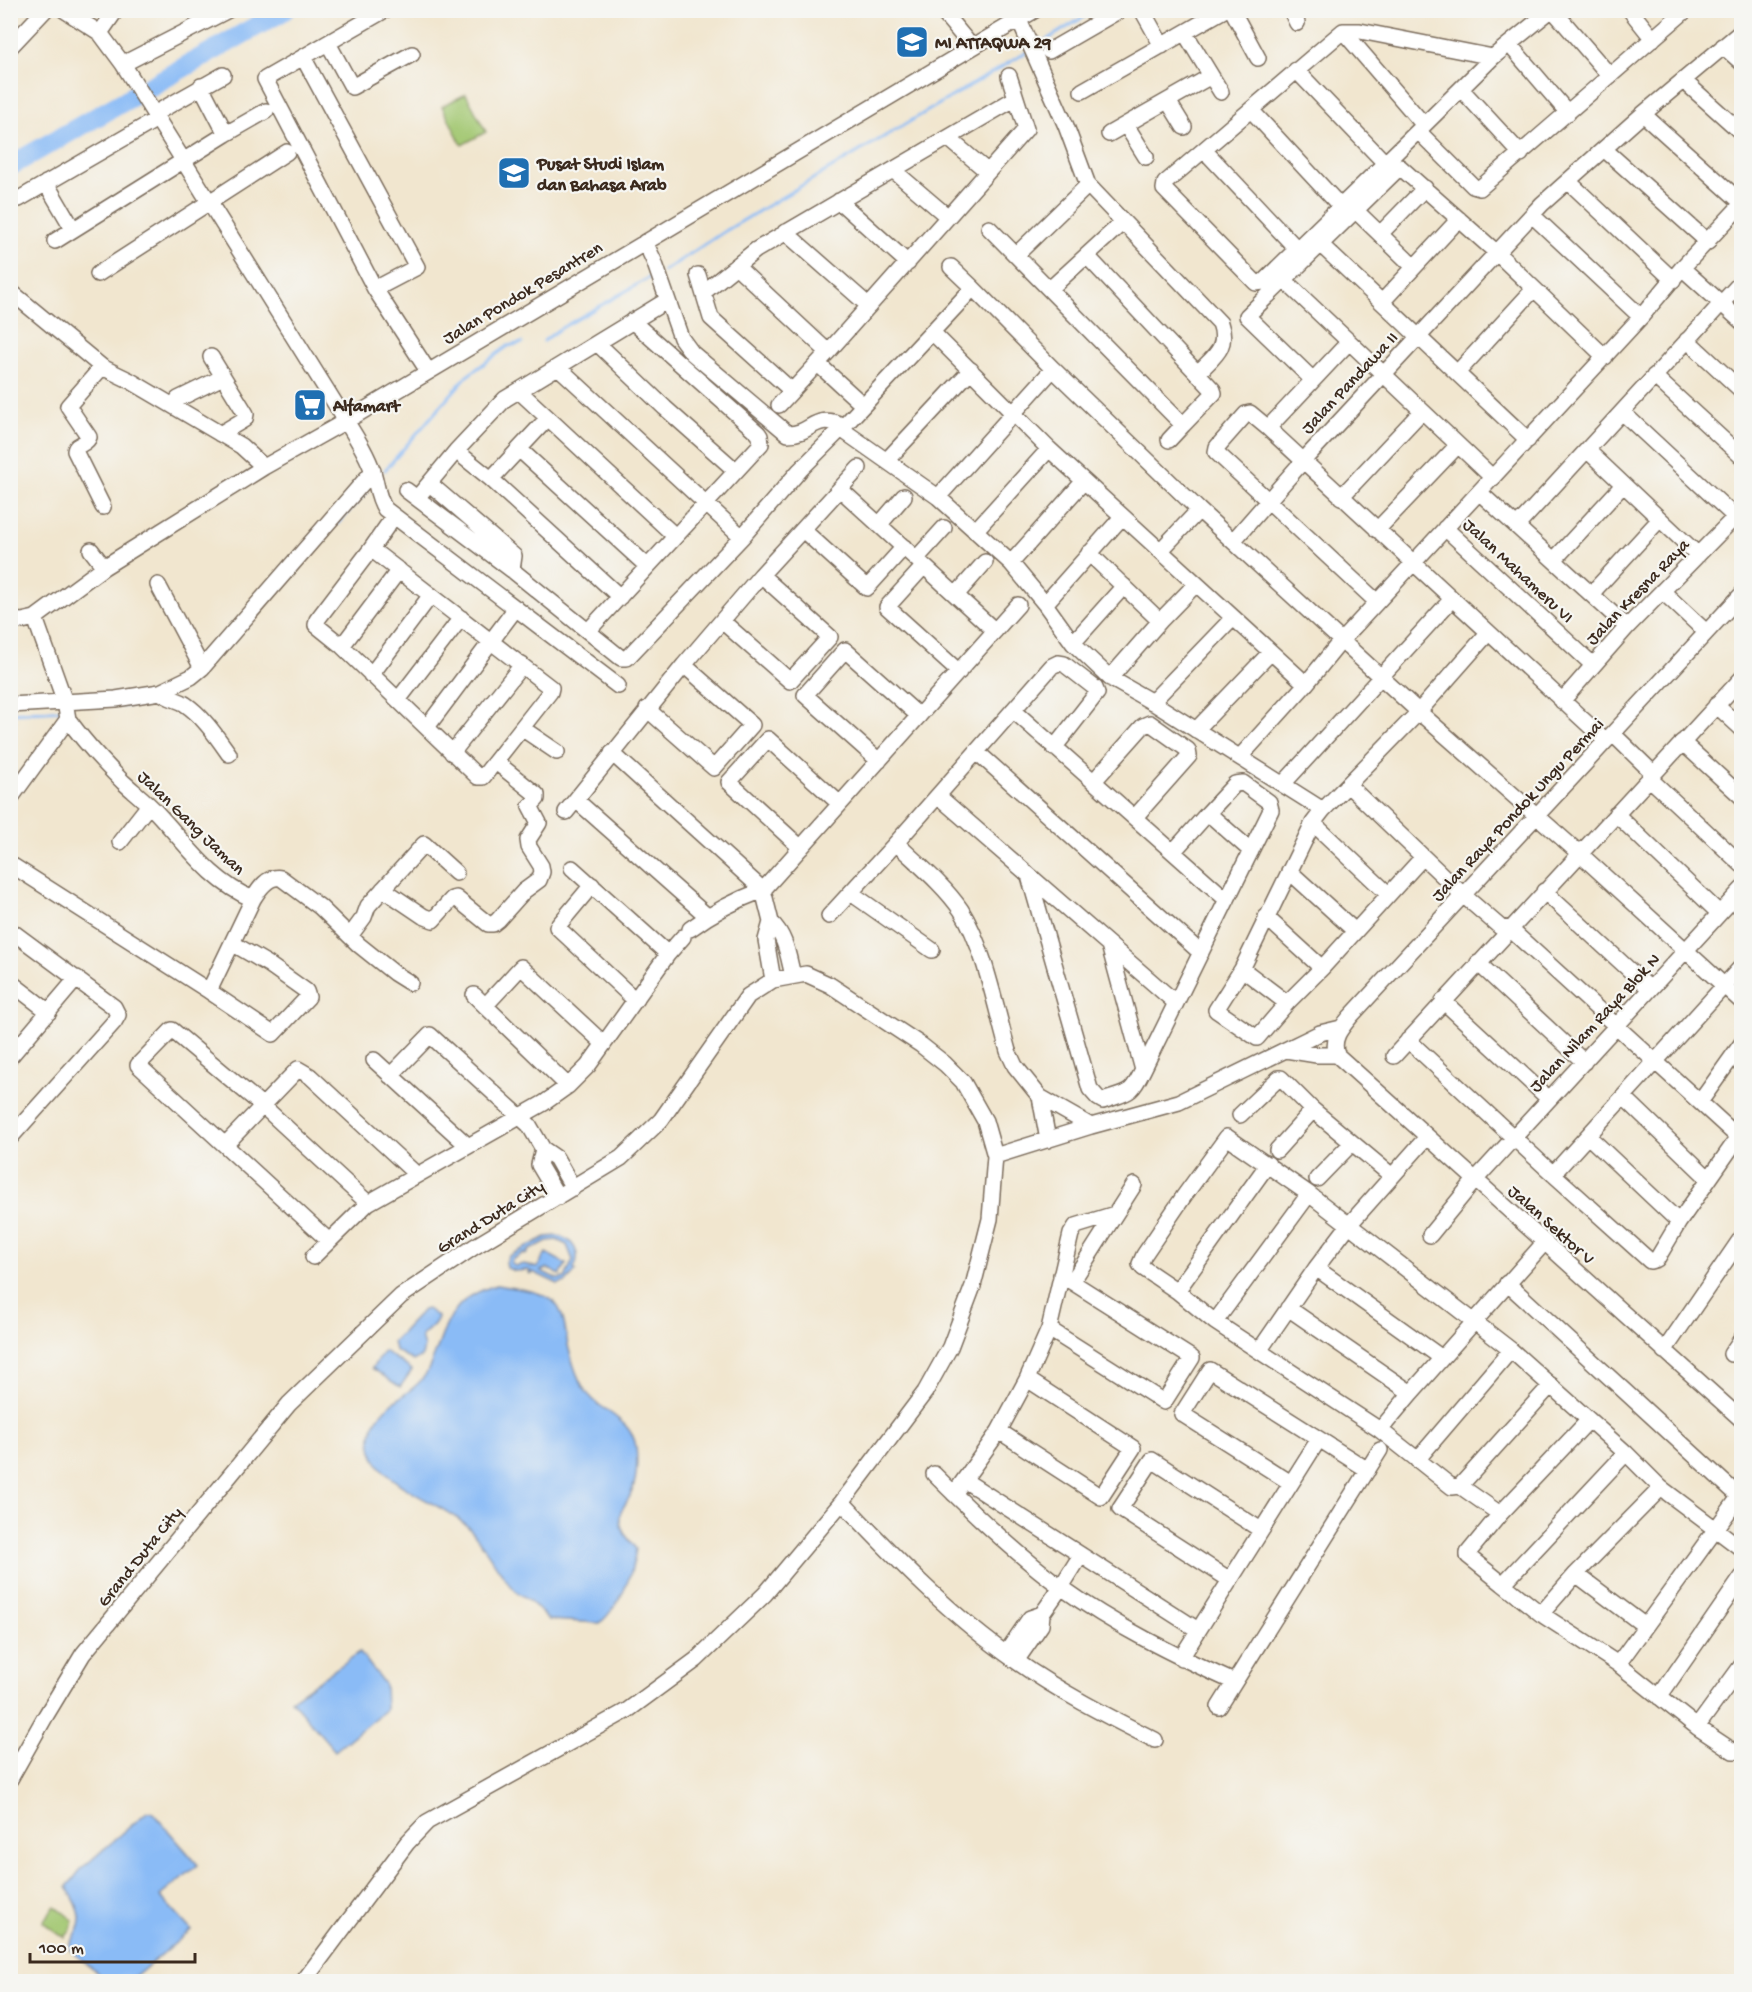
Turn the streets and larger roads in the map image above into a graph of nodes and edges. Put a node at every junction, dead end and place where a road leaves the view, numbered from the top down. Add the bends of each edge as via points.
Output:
1 (45, 10) edge
2 (64, 10) edge
3 (116, 10) edge
4 (228, 10) edge
5 (385, 10) edge
6 (941, 10) edge
7 (1035, 10) edge
8 (1120, 10) edge
9 (1142, 10) edge
10 (1224, 10) edge
11 (1232, 10) edge
12 (1552, 10) edge
13 (1630, 10) edge
14 (1686, 10) edge
15 (1019, 20) junction
16 (1343, 31) junction
17 (1742, 31) edge
18 (100, 33) junction
19 (1185, 33) junction
20 (1653, 39) junction
21 (328, 43) junction
22 (1509, 44) junction
23 (1162, 46) junction
24 (1723, 46) junction
25 (10, 47) edge
26 (972, 47) junction
27 (1038, 49) junction
28 (412, 54) dead end
29 (303, 57) junction
30 (1493, 57) junction
31 (1258, 58) dead end
32 (1742, 63) edge
33 (123, 64) junction
34 (1296, 70) junction
35 (223, 75) dead end
36 (1009, 76) dead end
37 (1211, 76) junction
38 (1610, 76) junction
39 (1684, 81) junction
40 (201, 86) junction
41 (1461, 89) junction
42 (1082, 92) dead end
43 (1221, 92) dead end
44 (1016, 98) junction
45 (1168, 101) junction
46 (1251, 110) junction
47 (266, 111) dead end
48 (1568, 113) junction
49 (1643, 114) junction
50 (155, 116) junction
51 (1126, 124) junction
52 (1184, 127) dead end
53 (1421, 128) junction
54 (1742, 133) edge
55 (226, 134) junction
56 (1109, 134) dead end
57 (948, 138) junction
58 (1604, 149) junction
59 (1205, 151) junction
60 (287, 152) dead end
61 (1521, 154) junction
62 (1146, 157) dead end
63 (183, 160) junction
64 (1386, 164) junction
65 (893, 170) junction
66 (988, 172) junction
67 (1568, 181) junction
68 (46, 183) junction
69 (1088, 185) junction
70 (1425, 188) junction
71 (19, 199) dead end
72 (839, 201) junction
73 (209, 202) junction
74 (1742, 203) edge
75 (1348, 208) junction
76 (1532, 215) junction
77 (948, 217) junction
78 (1459, 219) junction
79 (1123, 222) junction
80 (989, 228) dead end
81 (73, 229) junction
82 (785, 232) junction
83 (1380, 234) junction
84 (55, 241) dead end
85 (645, 242) junction
86 (1708, 242) junction
87 (1320, 244) junction
88 (1296, 249) junction
89 (1497, 253) junction
90 (1017, 254) junction
91 (1087, 256) junction
92 (908, 263) junction
93 (736, 266) junction
94 (951, 267) dead end
95 (1414, 267) junction
96 (98, 274) dead end
97 (1677, 274) junction
98 (698, 275) dead end
99 (1283, 279) junction
100 (1742, 281) edge
101 (973, 288) junction
102 (375, 289) junction
103 (1050, 289) junction
104 (1534, 289) junction
105 (10, 291) edge
106 (704, 292) junction
107 (1382, 302) junction
108 (661, 304) dead end
109 (1721, 304) junction
110 (869, 306) junction
111 (1641, 317) junction
112 (632, 321) junction
113 (1742, 322) edge
114 (932, 332) junction
115 (1419, 337) junction
116 (1688, 340) junction
117 (597, 343) junction
118 (1348, 343) junction
119 (211, 357) dead end
120 (1605, 357) junction
121 (823, 358) junction
122 (102, 367) junction
123 (558, 367) junction
124 (1053, 369) junction
125 (971, 370) junction
126 (428, 371) junction
127 (1198, 373) junction
128 (1457, 373) junction
129 (1383, 375) junction
130 (1654, 376) junction
131 (223, 377) junction
132 (1313, 380) junction
133 (519, 391) junction
134 (792, 391) junction
135 (1742, 391) edge
136 (178, 399) dead end
137 (779, 405) dead end
138 (863, 405) junction
139 (1422, 411) junction
140 (1622, 412) junction
141 (1014, 414) junction
142 (548, 418) junction
143 (346, 421) junction
144 (1183, 425) junction
145 (843, 427) junction
146 (1268, 428) junction
147 (220, 434) junction
148 (1169, 440) dead end
149 (1528, 440) junction
150 (1458, 445) junction
151 (519, 449) junction
152 (1049, 449) junction
153 (1587, 450) junction
154 (456, 451) junction
155 (1742, 457) edge
156 (887, 460) junction
157 (1302, 462) junction
158 (264, 467) junction
159 (859, 468) dead end
160 (735, 470) junction
161 (373, 471) junction
162 (1493, 477) junction
163 (491, 479) junction
164 (1084, 481) junction
165 (430, 483) junction
166 (1623, 485) junction
167 (840, 489) junction
168 (1479, 492) junction
169 (904, 496) dead end
170 (938, 497) junction
171 (1341, 497) junction
172 (1268, 501) junction
173 (706, 502) junction
174 (103, 507) dead end
175 (1199, 510) junction
176 (1738, 514) edge
177 (394, 516) junction
178 (1122, 517) junction
179 (1660, 519) junction
180 (879, 525) junction
181 (1517, 526) junction
182 (944, 528) dead end
183 (1445, 528) junction
184 (803, 530) junction
185 (1377, 530) junction
186 (975, 531) junction
187 (675, 536) junction
188 (742, 537) junction
189 (1233, 541) junction
190 (904, 548) junction
191 (372, 549) junction
192 (90, 550) dead end
193 (1161, 550) junction
194 (1089, 553) junction
195 (1698, 555) junction
196 (1554, 560) junction
197 (985, 562) dead end
198 (920, 563) junction
199 (1011, 563) junction
200 (1412, 563) junction
201 (647, 566) junction
202 (104, 567) junction
203 (399, 570) junction
204 (512, 570) junction
205 (761, 575) junction
206 (1196, 584) junction
207 (158, 585) dead end
208 (1124, 586) junction
209 (1662, 591) junction
210 (1591, 594) junction
211 (1742, 594) edge
212 (431, 595) junction
213 (956, 595) junction
214 (620, 597) junction
215 (1452, 599) junction
216 (1377, 602) junction
217 (1045, 604) junction
218 (1018, 605) dead end
219 (516, 608) junction
220 (34, 618) junction
221 (461, 618) junction
222 (1233, 618) junction
223 (10, 620) edge
224 (722, 621) junction
225 (1160, 621) junction
226 (1627, 627) junction
227 (589, 630) junction
228 (995, 631) junction
229 (1706, 632) junction
230 (1488, 633) junction
231 (491, 641) junction
232 (1341, 641) junction
233 (1073, 643) junction
234 (342, 646) junction
235 (1271, 652) junction
236 (684, 665) junction
237 (1593, 665) junction
238 (522, 666) junction
239 (202, 668) junction
240 (959, 672) junction
241 (371, 675) junction
242 (1381, 677) junction
243 (1110, 678) junction
244 (1742, 678) edge
245 (1306, 684) junction
246 (618, 686) dead end
247 (160, 692) junction
248 (398, 700) junction
249 (1562, 700) junction
250 (1152, 702) junction
251 (10, 705) edge
252 (1716, 705) junction
253 (647, 709) junction
254 (67, 710) junction
255 (1013, 710) junction
256 (1419, 712) junction
257 (919, 716) junction
258 (427, 727) junction
259 (523, 729) junction
260 (1742, 729) edge
261 (1196, 730) junction
262 (1610, 738) junction
263 (1682, 742) junction
264 (1054, 748) junction
265 (557, 752) dead end
266 (977, 752) junction
267 (453, 753) junction
268 (612, 753) junction
269 (229, 754) dead end
270 (1239, 757) junction
271 (879, 761) junction
272 (496, 762) junction
273 (1651, 775) junction
274 (1094, 781) junction
275 (1283, 784) junction
276 (1348, 785) junction
277 (938, 796) junction
278 (1742, 797) edge
279 (10, 799) edge
280 (576, 800) junction
281 (840, 804) junction
282 (149, 805) junction
283 (1323, 810) junction
284 (566, 812) dead end
285 (1208, 813) junction
286 (1616, 814) junction
287 (1536, 815) junction
288 (1135, 817) junction
289 (1313, 823) junction
290 (120, 842) dead end
291 (896, 843) junction
292 (801, 848) junction
293 (1251, 851) junction
294 (1173, 852) junction
295 (1579, 853) junction
296 (1423, 857) junction
297 (10, 864) edge
298 (1742, 865) edge
299 (572, 868) dead end
300 (1289, 871) junction
301 (456, 873) dead end
302 (1029, 876) junction
303 (592, 885) junction
304 (1742, 889) edge
305 (383, 890) junction
306 (763, 890) junction
307 (1544, 891) junction
308 (851, 893) junction
309 (1388, 894) junction
310 (1463, 895) junction
311 (253, 899) junction
312 (1227, 900) junction
313 (1719, 913) junction
314 (706, 916) junction
315 (829, 916) dead end
316 (1266, 917) junction
317 (771, 922) junction
318 (1510, 929) junction
319 (10, 930) edge
320 (1355, 931) junction
321 (350, 936) junction
322 (232, 943) junction
323 (1109, 945) junction
324 (932, 950) dead end
325 (1686, 950) junction
326 (1201, 953) junction
327 (668, 954) junction
328 (1478, 963) junction
329 (1742, 966) edge
330 (1322, 968) junction
331 (1242, 969) junction
332 (793, 976) junction
333 (77, 978) junction
334 (773, 980) junction
335 (10, 982) edge
336 (410, 983) dead end
337 (1723, 985) junction
338 (1650, 989) junction
339 (209, 991) junction
340 (474, 996) dead end
341 (635, 1000) junction
342 (1443, 1001) junction
343 (1742, 1002) edge
344 (1176, 1003) junction
345 (1287, 1003) junction
346 (485, 1006) junction
347 (49, 1012) junction
348 (1616, 1025) junction
349 (1341, 1028) junction
350 (1408, 1040) junction
351 (1742, 1043) edge
352 (604, 1044) junction
353 (1286, 1050) junction
354 (11, 1055) edge
355 (1336, 1055) junction
356 (1394, 1056) dead end
357 (374, 1060) dead end
358 (1657, 1061) junction
359 (1584, 1062) junction
360 (1143, 1070) junction
361 (390, 1076) junction
362 (568, 1086) junction
363 (1040, 1097) junction
364 (1624, 1097) junction
365 (1549, 1099) junction
366 (1700, 1102) junction
367 (263, 1106) junction
368 (1313, 1110) junction
369 (1239, 1115) dead end
370 (520, 1117) junction
371 (1091, 1126) junction
372 (1740, 1135) edge
373 (1588, 1136) junction
374 (1427, 1137) junction
375 (10, 1138) edge
376 (1514, 1138) junction
377 (1048, 1140) junction
378 (1352, 1143) junction
379 (225, 1145) junction
380 (468, 1146) junction
381 (543, 1149) junction
382 (1277, 1150) dead end
383 (995, 1156) junction
384 (1268, 1164) junction
385 (1553, 1174) junction
386 (417, 1175) junction
387 (1392, 1176) junction
388 (1317, 1179) dead end
389 (1709, 1179) junction
390 (1475, 1180) junction
391 (1134, 1185) dead end
392 (573, 1188) junction
393 (1309, 1194) junction
394 (558, 1197) junction
395 (368, 1203) junction
396 (1115, 1214) junction
397 (1679, 1222) junction
398 (1348, 1226) junction
399 (1430, 1235) dead end
400 (1742, 1237) edge
401 (329, 1241) junction
402 (1544, 1244) junction
403 (313, 1257) dead end
404 (1316, 1268) junction
405 (1066, 1279) junction
406 (1507, 1283) junction
407 (1176, 1291) junction
408 (1288, 1308) junction
409 (1479, 1316) junction
410 (1215, 1322) junction
411 (1048, 1329) junction
412 (1511, 1350) junction
413 (1259, 1351) junction
414 (1664, 1351) junction
415 (1442, 1358) junction
416 (1027, 1379) junction
417 (1551, 1385) junction
418 (1411, 1393) junction
419 (1588, 1420) junction
420 (1742, 1420) edge
421 (1380, 1430) junction
422 (999, 1431) junction
423 (1319, 1439) junction
424 (1380, 1450) dead end
425 (1626, 1453) junction
426 (1417, 1460) junction
427 (1368, 1470) junction
428 (934, 1474) dead end
429 (964, 1480) junction
430 (1291, 1483) junction
431 (1460, 1486) junction
432 (1661, 1488) junction
433 (954, 1494) junction
434 (1740, 1496) edge
435 (842, 1502) junction
436 (1500, 1514) junction
437 (1717, 1525) junction
438 (1261, 1530) junction
439 (1742, 1550) edge
440 (1081, 1555) junction
441 (1576, 1574) junction
442 (1742, 1577) edge
443 (1230, 1580) junction
444 (1503, 1584) junction
445 (1061, 1587) junction
446 (1541, 1614) junction
447 (1645, 1626) junction
448 (1198, 1630) junction
449 (1011, 1657) junction
450 (1181, 1658) junction
451 (1618, 1664) junction
452 (1742, 1665) edge
453 (1234, 1682) junction
454 (1659, 1697) junction
455 (1219, 1707) dead end
456 (1697, 1727) junction
457 (1155, 1740) dead end
458 (1742, 1749) edge
459 (10, 1779) edge
460 (303, 1982) edge

1 - 25 street
2 - 18 street
3 - 18 street
4 - 33 street
5 - 21 street
6 - 26 street
7 - 15 street, Jalan Pondok Pesantren
8 - 27 street
9 - 23 street
10 - 19 street
11 - 31 street
12 - 22 street
12 - 38 street
13 - 20 street
14 - 20 street
15 - 26 street, Jalan Pondok Pesantren
15 - 27 street
16 - 30 street
16 - 34 street
16 - 53 street
17 - 24 street, Jalan Pandawa II
18 - 33 street
19 - 23 street
19 - 37 street
20 - 38 street
21 - 28 street via 352,87
21 - 29 street
22 - 30 street
22 - 48 street
23 - 42 street
24 - 32 street
24 - 39 street, Jalan Pandawa II
26 - 85 street, Jalan Pondok Pesantren
27 - 69 street
29 - 102 street via 265,79
29 - 102 street via 417,267
30 - 41 street
33 - 50 street
34 - 46 street
34 - 64 street
35 - 40 street
36 - 44 street
37 - 43 street
37 - 45 street
38 - 48 street
39 - 49 street, Jalan Pandawa II
39 - 54 street
40 - 50 street
40 - 55 street
41 - 53 street
41 - 61 street
44 - 57 street
44 - 66 street via 1028,132
45 - 51 street
45 - 52 street
46 - 59 street
46 - 75 street
47 - 55 street
48 - 61 street
49 - 58 street, Jalan Pandawa II
49 - 74 street
50 - 63 street
50 - 68 street
51 - 56 street
51 - 62 street
53 - 61 street via 1478,189
53 - 64 street
55 - 63 street
57 - 65 street
57 - 66 street
58 - 67 street, Jalan Pandawa II
58 - 86 street
59 - 88 street
59 - 88 street via 1165,183 1165,191 1256,283 1263,282
60 - 73 street
63 - 73 street
63 - 81 street
64 - 75 street
65 - 72 street
65 - 77 street
66 - 77 street
67 - 76 street, Jalan Pandawa II
67 - 97 street
68 - 71 street
68 - 81 street
69 - 79 street
69 - 90 street
70 - 75 street via 1400,167
70 - 78 street
70 - 83 street
72 - 82 street
72 - 92 street
73 - 96 street
73 - 143 street
74 - 86 street
75 - 83 street
75 - 87 street
75 - 88 street
76 - 89 street, Jalan Pandawa II
76 - 111 street
77 - 92 street
78 - 89 street
78 - 95 street
79 - 91 street
79 - 127 street via 1220,323 1222,345
80 - 90 street
81 - 84 street
82 - 93 street
82 - 110 street
83 - 95 street
85 - 126 street, Jalan Pondok Pesantren
85 - 145 street via 681,338 692,352 788,434 798,434 818,421 833,421
86 - 97 street
87 - 99 street
87 - 107 street
89 - 104 street
89 - 115 street, Jalan Pandawa II
90 - 103 street
91 - 103 street
91 - 127 street
92 - 110 street
93 - 106 street
93 - 121 street
94 - 101 street
95 - 107 street
97 - 109 street
97 - 111 street
98 - 106 street
99 - 118 street
99 - 132 street via 1248,313 1248,318
100 - 109 street
101 - 114 street
101 - 124 street
102 - 126 street
103 - 144 street
104 - 120 street
104 - 128 street
105 - 122 street
106 - 134 street via 714,321
107 - 115 street
108 - 112 street
109 - 113 street
109 - 116 street
110 - 121 street
111 - 120 street
112 - 117 street
112 - 160 street via 760,436 759,447
114 - 125 street
114 - 138 street
115 - 128 street
115 - 129 street, Jalan Pandawa II
116 - 130 street
116 - 135 street
117 - 123 street
117 - 160 street
118 - 129 street
118 - 132 street
119 - 131 street
120 - 149 street
121 - 134 street
121 - 138 street
122 - 147 street
122 - 174 street via 68,406 89,437 75,451
123 - 133 street
123 - 173 street
124 - 141 street
124 - 175 street
125 - 141 street
125 - 156 street
126 - 143 street, Jalan Pondok Pesantren
127 - 144 street via 1214,393
128 - 149 street
129 - 139 street
129 - 157 street, Jalan Pandawa II
130 - 140 street
130 - 155 street
131 - 136 street
131 - 147 street via 246,414
132 - 146 street
133 - 142 street
133 - 154 street via 498,405
134 - 137 street
138 - 145 street
139 - 150 street
139 - 171 street
140 - 153 street
140 - 176 street
141 - 152 street
141 - 170 street
142 - 151 street
142 - 187 street
143 - 158 street, Jalan Pondok Pesantren
143 - 161 street
144 - 148 street
145 - 156 street
145 - 188 street
146 - 157 street
146 - 172 street via 1248,413 1215,449
147 - 158 street via 247,450
149 - 162 street
150 - 162 street
150 - 185 street
151 - 163 street
151 - 201 street
152 - 164 street
152 - 186 street
153 - 166 street
153 - 181 street
154 - 163 street
154 - 165 street
156 - 170 street
157 - 171 street
157 - 172 street, Jalan Pandawa II
158 - 202 street, Jalan Pondok Pesantren
159 - 167 street
160 - 173 street
161 - 177 street via 380,501
161 - 239 street
162 - 168 street
163 - 214 street
164 - 178 street
164 - 199 street
165 - 204 street via 514,556
165 - 204 street via 411,494
166 - 179 street
166 - 196 street
167 - 180 street
167 - 184 street
168 - 181 street
168 - 183 street
169 - 180 street
170 - 186 street
171 - 185 street
172 - 189 street, Jalan Pandawa II
172 - 216 street
173 - 187 street
173 - 188 street
175 - 189 street
175 - 193 street
176 - 195 street, Jalan Kresna Raya
177 - 191 street
177 - 219 street
178 - 193 street
178 - 194 street
179 - 195 street
179 - 210 street
180 - 190 street
181 - 196 street
182 - 198 street
183 - 200 street
183 - 237 street, Jalan Mahameru VI
184 - 190 street via 867,588
184 - 205 street
185 - 200 street
186 - 199 street
187 - 201 street
188 - 227 street via 628,658 621,658
189 - 232 street
190 - 198 street
191 - 203 street
191 - 234 street via 316,622
192 - 202 street
193 - 206 street
194 - 208 street
194 - 217 street
195 - 209 street, Jalan Kresna Raya
196 - 210 street
197 - 213 street
198 - 213 street
198 - 240 street via 887,607
199 - 217 street
200 - 215 street
200 - 216 street
201 - 214 street
202 - 220 street, Jalan Pondok Pesantren
203 - 212 street
203 - 234 street
204 - 227 street
205 - 224 street
205 - 224 street via 830,637 790,681
206 - 222 street
206 - 225 street
207 - 239 street
208 - 225 street
208 - 233 street
209 - 226 street, Jalan Kresna Raya
209 - 229 street
210 - 226 street
211 - 229 street, Jalan Raya Pondok Ungu Permai
212 - 221 street
212 - 241 street
213 - 228 street
214 - 227 street
215 - 230 street
215 - 242 street
216 - 232 street
217 - 233 street
218 - 228 street
219 - 231 street
219 - 246 street
220 - 223 street
220 - 254 street, Jalan Gang Jaman
221 - 231 street
221 - 248 street
222 - 235 street
222 - 250 street
224 - 236 street
225 - 243 street
226 - 237 street, Jalan Kresna Raya
228 - 240 street
229 - 262 street, Jalan Raya Pondok Ungu Permai
230 - 249 street
230 - 256 street
231 - 238 street
231 - 258 street
232 - 242 street
232 - 245 street
233 - 243 street
234 - 241 street
235 - 245 street
235 - 261 street
236 - 253 street
236 - 253 street via 752,725 714,768
237 - 249 street, Jalan Kresna Raya
238 - 259 street via 551,690
238 - 267 street
239 - 247 street
240 - 257 street
241 - 248 street
242 - 256 street
242 - 275 street
243 - 250 street
244 - 252 street
245 - 270 street
247 - 254 street
247 - 269 street via 186,705
248 - 258 street
249 - 262 street
250 - 261 street
251 - 254 street
252 - 260 street
252 - 263 street
253 - 268 street
254 - 279 street
254 - 282 street, Jalan Gang Jaman via 92,750
255 - 264 street
255 - 264 street via 1058,663 1095,688 1095,698
255 - 266 street
256 - 276 street
256 - 287 street
257 - 271 street
257 - 271 street via 845,650 805,695
258 - 267 street
259 - 265 street
259 - 272 street
261 - 270 street
262 - 273 street
262 - 287 street, Jalan Raya Pondok Ungu Permai
263 - 273 street
263 - 278 street
264 - 274 street
266 - 277 street
266 - 326 street
267 - 272 street via 480,778
268 - 280 street
268 - 306 street
270 - 275 street
271 - 281 street
272 - 305 street via 537,795 530,806 539,823 528,840 543,872 539,879 493,924 456,898 433,920
273 - 286 street
273 - 298 street
274 - 288 street
274 - 288 street via 1150,723 1188,750 1189,756
275 - 283 street
276 - 283 street
276 - 296 street
277 - 291 street
277 - 302 street
280 - 284 street
280 - 314 street
281 - 292 street
281 - 292 street via 768,739 729,782
282 - 290 street
282 - 311 street, Jalan Gang Jaman via 215,876
283 - 289 street
285 - 293 street
285 - 293 street via 1235,784 1243,783 1269,802 1271,810
285 - 294 street
286 - 295 street
286 - 313 street
287 - 295 street
287 - 310 street, Jalan Raya Pondok Ungu Permai
288 - 294 street
289 - 300 street
289 - 309 street
291 - 308 street
291 - 363 street via 962,911 978,945 1008,1051
292 - 306 street
293 - 312 street
294 - 312 street
295 - 307 street
295 - 325 street
296 - 309 street
296 - 310 street
297 - 339 street
299 - 303 street
300 - 316 street
300 - 320 street
301 - 305 street via 424,844
302 - 323 street
302 - 360 street via 1090,1089 1103,1101 1128,1093
303 - 327 street
303 - 341 street via 557,927
304 - 313 street, Jalan Nilam Raya Blok N
305 - 321 street
306 - 314 street
306 - 317 street
307 - 318 street
307 - 338 street
308 - 315 street
308 - 324 street
309 - 320 street
310 - 318 street via 1500,927
310 - 349 street, Jalan Raya Pondok Ungu Permai
311 - 321 street, Jalan Gang Jaman via 270,879 279,877 320,907
311 - 322 street
312 - 326 street
313 - 325 street, Jalan Nilam Raya Blok N
314 - 327 street
316 - 330 street
316 - 331 street
317 - 332 street via 784,940
317 - 334 street via 766,940
318 - 328 street
318 - 348 street
319 - 333 street
320 - 330 street
321 - 336 street, Jalan Gang Jaman
322 - 339 street
322 - 339 street via 308,992 308,997 273,1034
323 - 344 street
323 - 360 street
325 - 337 street
325 - 338 street, Jalan Nilam Raya Blok N
326 - 344 street
327 - 341 street
328 - 342 street
328 - 359 street
329 - 337 street
330 - 345 street
331 - 345 street
331 - 345 street via 1216,1010 1257,1038
332 - 334 street, Grand Duta City
332 - 383 street, Grand Duta City via 806,974 830,984 945,1064 963,1082 985,1121
333 - 347 street
333 - 375 street via 114,1007 118,1017
334 - 392 street, Grand Duta City via 748,996 661,1120 621,1158
335 - 347 street
337 - 343 street
337 - 358 street
338 - 348 street, Jalan Nilam Raya Blok N
340 - 346 street
341 - 352 street
342 - 350 street
342 - 365 street
344 - 360 street
346 - 352 street via 521,967
346 - 362 street
347 - 354 street
348 - 358 street
348 - 359 street, Jalan Nilam Raya Blok N
349 - 353 street via 1320,1032
349 - 355 street via 1334,1044
350 - 356 street
350 - 376 street
351 - 366 street
352 - 362 street
353 - 355 street
353 - 371 street via 1179,1102
355 - 374 street, Jalan Sektor V
357 - 361 street
358 - 364 street
358 - 366 street
359 - 365 street, Jalan Nilam Raya Blok N
361 - 370 street via 430,1035
361 - 380 street
362 - 370 street
363 - 371 street
363 - 377 street
364 - 373 street
364 - 389 street
365 - 376 street, Jalan Nilam Raya Blok N
366 - 372 street
367 - 379 street
367 - 379 street via 172,1030 165,1037 138,1065
367 - 386 street via 298,1070 310,1076
367 - 395 street
368 - 369 street via 1280,1078
368 - 378 street
368 - 382 street
370 - 380 street
370 - 381 street
371 - 377 street
372 - 389 street
373 - 385 street
373 - 397 street
374 - 387 street
374 - 390 street, Jalan Sektor V
376 - 385 street
376 - 390 street, Jalan Nilam Raya Blok N
377 - 383 street
378 - 387 street
378 - 388 street
379 - 401 street
380 - 386 street
381 - 392 street via 556,1158
381 - 394 street via 539,1165
383 - 435 street via 990,1219 973,1286 950,1347 925,1392
384 - 393 street
384 - 407 street
384 - 407 street via 1227,1137 1184,1196 1140,1264
385 - 397 street via 1650,1261 1657,1259
386 - 395 street
387 - 398 street
389 - 397 street
390 - 399 street, Jalan Nilam Raya Blok N
390 - 402 street, Jalan Sektor V
391 - 396 street
392 - 394 street, Grand Duta City
393 - 398 street
393 - 410 street
394 - 459 street, Grand Duta City via 401,1296 289,1404 83,1654
395 - 401 street
396 - 405 street
396 - 405 street via 1076,1226 1071,1234
398 - 404 street
398 - 409 street
400 - 414 street
401 - 403 street
402 - 406 street
402 - 414 street, Jalan Sektor V
404 - 408 street
404 - 415 street
405 - 411 street
405 - 411 street via 1192,1358 1164,1402
406 - 409 street
406 - 434 street
407 - 410 street
408 - 413 street
408 - 418 street
409 - 412 street
409 - 415 street
410 - 413 street
411 - 416 street
412 - 417 street
412 - 426 street
413 - 421 street
414 - 420 street, Jalan Sektor V
415 - 418 street
416 - 422 street
416 - 422 street via 1133,1448 1101,1497
417 - 419 street
417 - 431 street
418 - 421 street
419 - 425 street
419 - 436 street
421 - 426 street
422 - 429 street
423 - 427 street
423 - 430 street
423 - 430 street via 1210,1370 1197,1390 1182,1414
424 - 427 street
425 - 432 street
425 - 444 street
426 - 431 street via 1452,1487
427 - 453 street
428 - 433 street
429 - 433 street
429 - 440 street
430 - 438 street
431 - 436 street
432 - 437 street
432 - 441 street
433 - 445 street
434 - 437 street
435 - 449 street via 949,1609
435 - 460 street via 765,1594 696,1660 628,1710 428,1822 407,1843
436 - 444 street via 1468,1555
437 - 439 street
437 - 447 street
438 - 443 street
438 - 443 street via 1152,1460 1120,1509
440 - 445 street
440 - 448 street
441 - 446 street
441 - 447 street
442 - 454 street
443 - 448 street
444 - 446 street
445 - 449 street via 1042,1614 1041,1625
445 - 450 street
446 - 451 street
447 - 451 street
448 - 450 street
449 - 457 street via 1091,1708
450 - 453 street
451 - 454 street
452 - 456 street
453 - 455 street
454 - 456 street
456 - 458 street via 1733,1751

